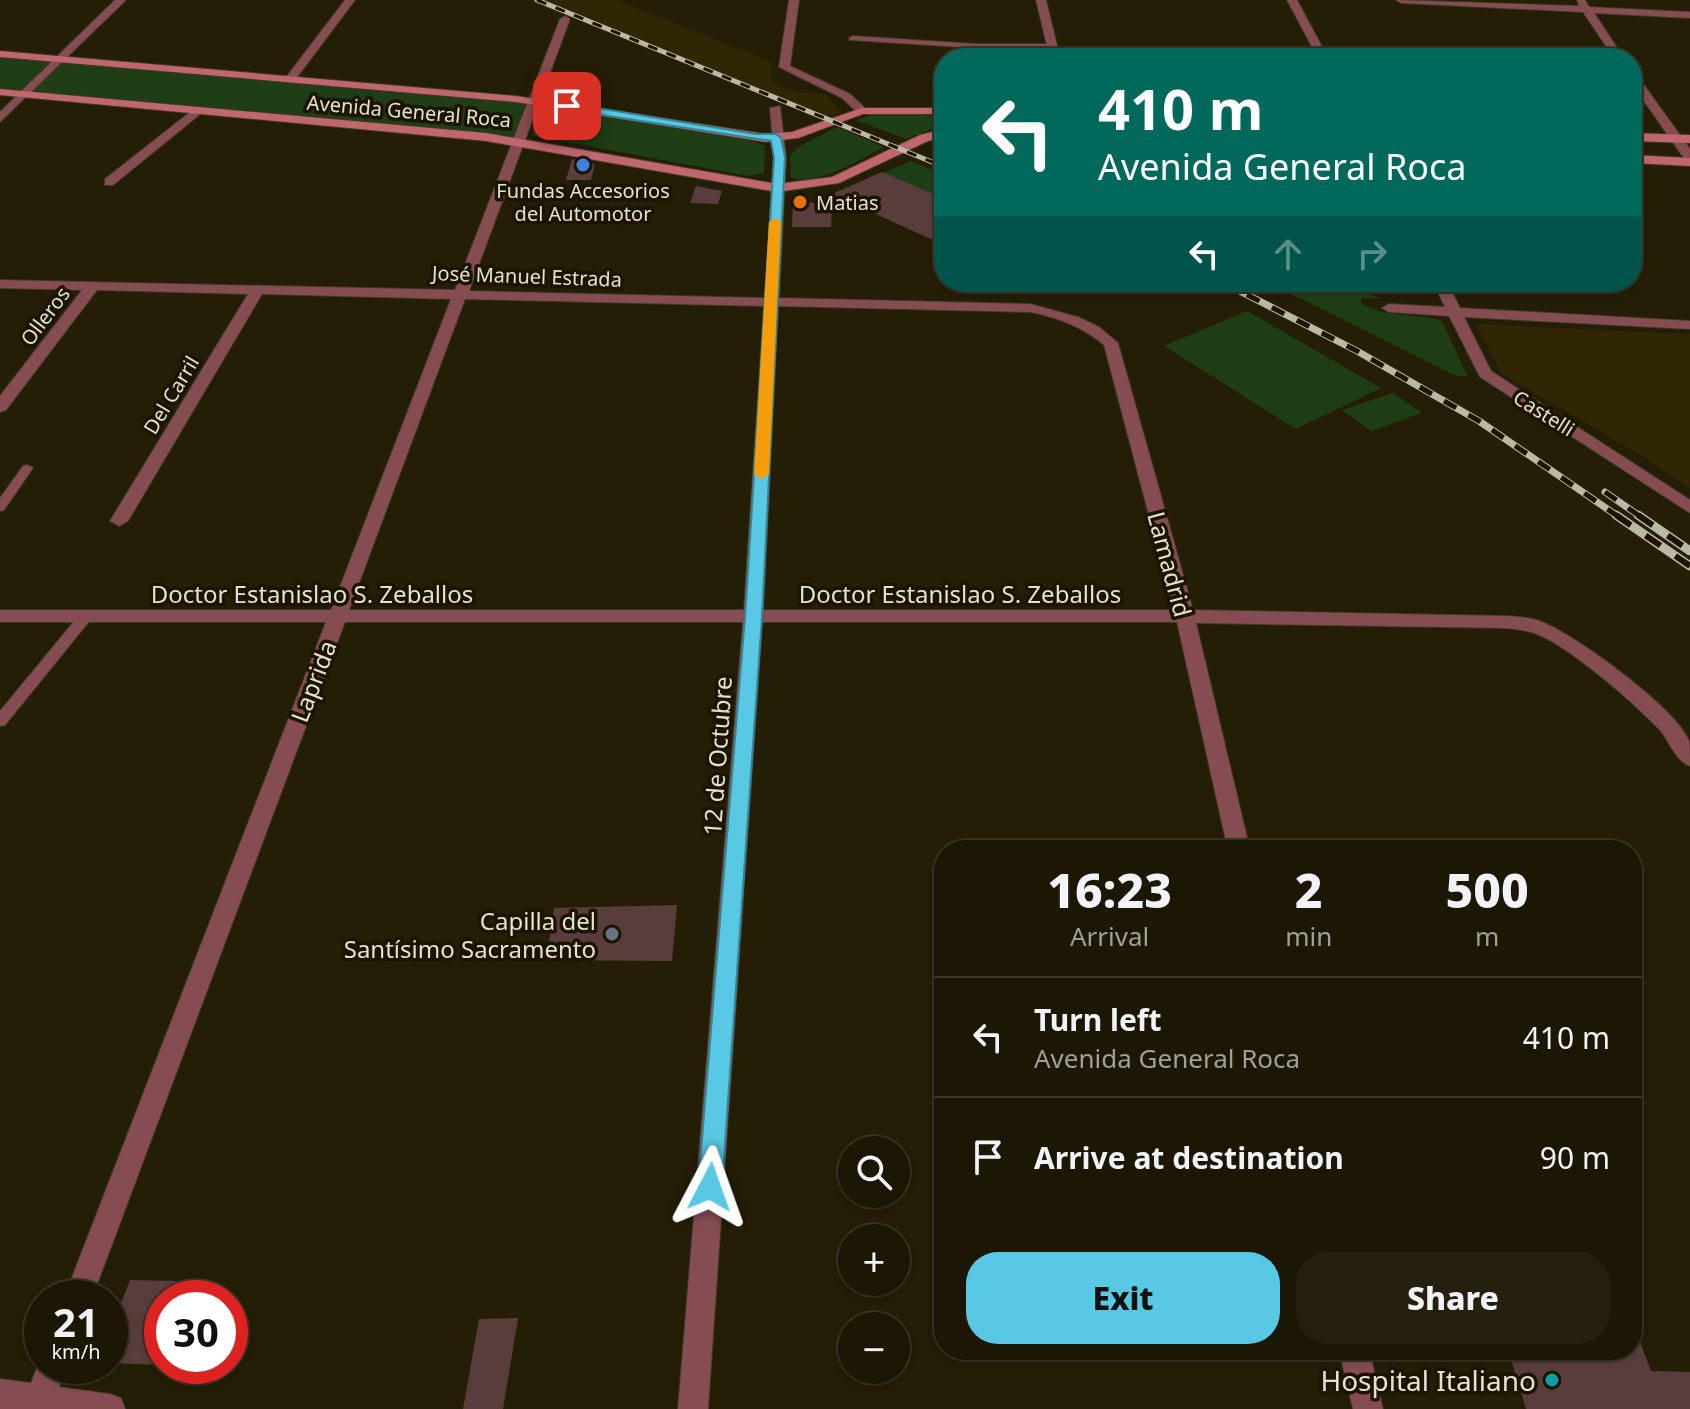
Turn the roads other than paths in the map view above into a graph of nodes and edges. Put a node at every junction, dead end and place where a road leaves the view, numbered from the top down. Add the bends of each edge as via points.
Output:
1 (121, 0) edge
2 (350, 0) edge
3 (794, 0) edge
4 (1041, 0) edge
5 (1292, 0) edge
6 (1401, 0) edge
7 (1582, 5) edge
8 (1690, 15) edge
9 (565, 19) dead end
10 (853, 38) dead end
11 (1002, 48) edge
12 (1053, 48) edge
13 (1318, 48) edge
14 (1612, 48) edge
15 (0, 54) edge
16 (61, 60) junction
17 (291, 78) junction
18 (1642, 90) edge
19 (0, 92) edge
20 (24, 95) junction
21 (536, 101) junction
22 (776, 108) dead end
23 (198, 111) junction
24 (862, 111) junction
25 (934, 111) edge
26 (0, 118) edge
27 (934, 136) edge
28 (1642, 137) edge
29 (776, 138) junction
30 (1675, 138) junction
31 (1690, 139) edge
32 (519, 141) junction
33 (1642, 159) edge
34 (1690, 160) edge
35 (109, 182) dead end
36 (777, 188) junction
37 (0, 284) edge
38 (92, 287) junction
39 (257, 290) junction
40 (1445, 292) edge
41 (461, 294) junction
42 (771, 304) junction
43 (1389, 308) dead end
44 (1456, 312) junction
45 (1053, 313) joint
46 (1690, 325) edge
47 (0, 407) edge
48 (27, 468) dead end
49 (0, 507) edge
50 (1690, 508) edge
51 (119, 521) dead end
52 (0, 616) edge
53 (86, 616) junction
54 (1185, 616) junction
55 (338, 617) junction
56 (753, 617) junction
57 (0, 721) edge
58 (1690, 758) edge
59 (1237, 840) edge
60 (85, 1280) edge
61 (1356, 1360) edge
62 (45, 1384) edge
63 (0, 1394) edge
64 (38, 1404) edge
65 (110, 1409) edge
66 (693, 1409) edge
67 (1368, 1409) edge

1 - 16 street
2 - 17 street
3 - 24 street via 784,67 846,96
4 - 12 street
5 - 13 street
6 - 7 street
7 - 8 street
7 - 14 street
9 - 21 street, Laprida
10 - 11 lane
15 - 16 main road, Avenida General Roca
16 - 17 main road, Avenida General Roca
16 - 20 street
17 - 21 main road, Avenida General Roca
18 - 30 street
19 - 20 main road, Avenida General Roca
20 - 23 main road, Avenida General Roca
20 - 26 street
21 - 29 main road, Avenida General Roca
21 - 32 street, Laprida
22 - 29 street, 12 de Octubre
23 - 32 main road, Avenida General Roca
23 - 35 street
24 - 25 main road, Avenida General Roca
24 - 29 main road, Avenida General Roca
27 - 36 main road, Avenida General Roca via 835,180
28 - 30 main road
29 - 36 street, 12 de Octubre
30 - 31 main road
30 - 34 street
32 - 36 main road, Avenida General Roca
32 - 41 street, Laprida
33 - 34 main road
36 - 42 street, 12 de Octubre
37 - 38 street, José Manuel Estrada
38 - 39 street, José Manuel Estrada
38 - 47 street, Olleros
39 - 41 street, José Manuel Estrada
39 - 51 street, Del Carril
40 - 44 street, Castelli
41 - 42 street, José Manuel Estrada
41 - 55 street, Laprida
42 - 45 street, José Manuel Estrada via 1030,308
42 - 56 street, 12 de Octubre
43 - 44 street
44 - 46 street
44 - 50 street, Castelli via 1485,374
45 - 54 street, Lamadrid via 1111,343
48 - 49 lane
52 - 53 street, Doctor Estanislao S. Zeballos
53 - 55 street, Doctor Estanislao S. Zeballos
53 - 57 lane
54 - 56 street, Doctor Estanislao S. Zeballos
54 - 58 street, Doctor Estanislao S. Zeballos via 1535,626 1641,698
54 - 59 street, Lamadrid
55 - 56 street, Doctor Estanislao S. Zeballos
55 - 60 street, Laprida
56 - 66 street, 12 de Octubre
61 - 67 street
62 - 64 street
63 - 64 street
64 - 65 street

